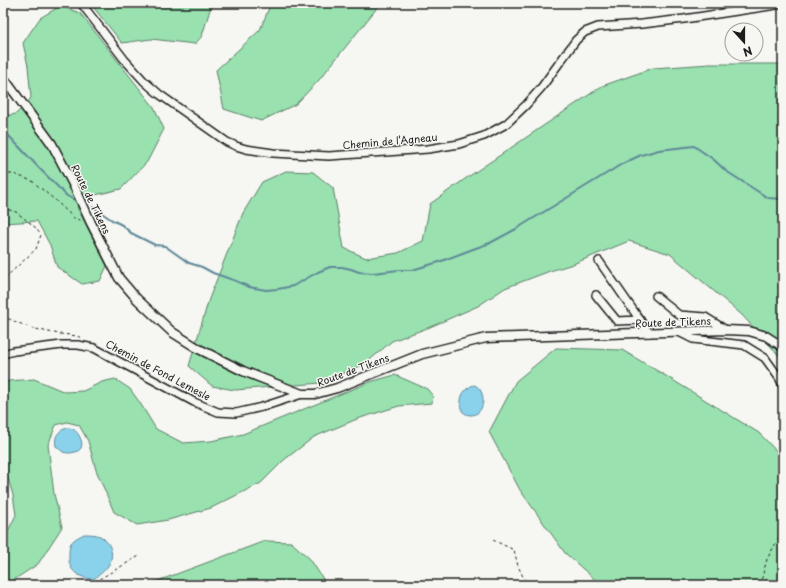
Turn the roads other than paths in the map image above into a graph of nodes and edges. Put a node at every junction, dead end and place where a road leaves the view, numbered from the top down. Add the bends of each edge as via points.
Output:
1 (81, 3) edge
2 (783, 4) edge
3 (3, 77) edge
4 (599, 261) dead end
5 (596, 295) dead end
6 (656, 296) dead end
7 (640, 320) junction
8 (726, 330) junction
9 (679, 332) junction
10 (649, 333) junction
11 (783, 347) edge
12 (3, 354) edge
13 (783, 386) edge
14 (302, 394) junction

1 - 2 street, Chemin de l’Agneau via 144,81 227,142 272,153 329,156 428,149 459,144 484,136 506,124 526,105 576,40 585,32 598,27 684,19
3 - 14 street, Route de Tikens via 52,144 119,278 137,299 172,332 199,350 243,371
4 - 7 street
5 - 7 street via 617,321
6 - 8 street via 680,315 705,317
7 - 10 street
8 - 9 street, Route de Tikens
8 - 11 street, Route de Tikens via 749,331 766,336
9 - 10 street, Route de Tikens
9 - 13 street via 693,339 744,345 764,358
10 - 14 street, Route de Tikens via 486,338 422,354 337,388 315,394
12 - 14 street, Chemin de Fond Lemesle via 62,345 94,348 194,402 218,412 236,413

